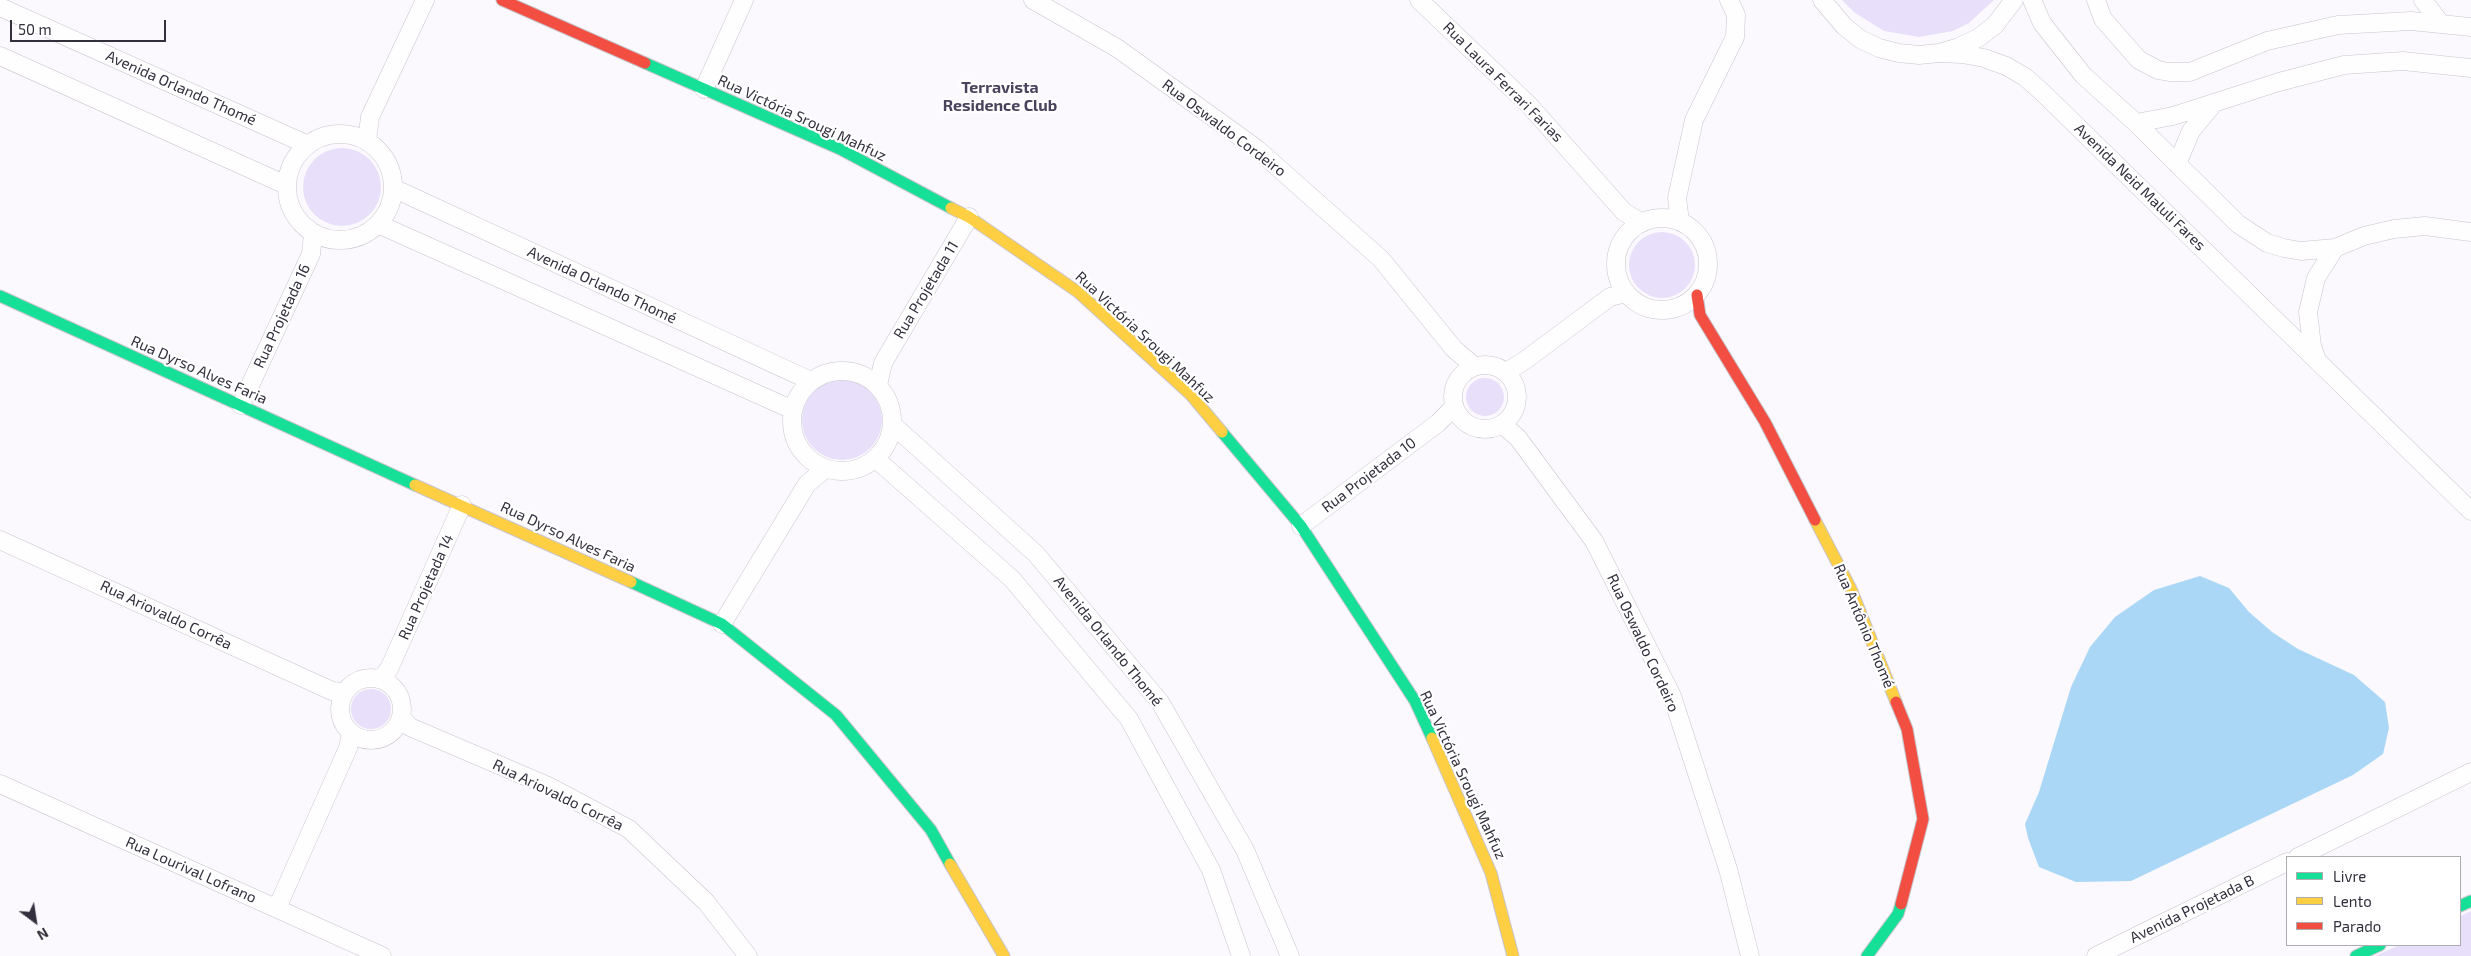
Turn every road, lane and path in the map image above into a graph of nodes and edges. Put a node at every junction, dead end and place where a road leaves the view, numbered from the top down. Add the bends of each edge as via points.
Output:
1 (426, 0) edge
2 (502, 0) edge
3 (744, 0) edge
4 (1033, 0) edge
5 (1419, 0) edge
6 (1729, 0) edge
7 (1822, 0) edge
8 (2014, 0) edge
9 (2032, 0) edge
10 (2096, 0) edge
11 (2423, 0) edge
12 (0, 7) edge
13 (2440, 24) junction
14 (2471, 27) edge
15 (1940, 53) junction
16 (0, 56) edge
17 (2471, 68) edge
18 (704, 89) junction
19 (2214, 102) junction
20 (2136, 123) junction
21 (359, 138) junction
22 (308, 144) junction
23 (2177, 164) junction
24 (286, 185) junction
25 (393, 188) junction
26 (1677, 198) junction
27 (969, 217) junction
28 (1661, 218) junction
29 (1680, 221) junction
30 (378, 224) junction
31 (1635, 228) junction
32 (2471, 232) edge
33 (321, 237) junction
34 (2335, 248) junction
35 (1619, 292) junction
36 (0, 296) edge
37 (1691, 300) junction
38 (1700, 315) joint
39 (2318, 362) junction
40 (1469, 369) junction
41 (1509, 376) junction
42 (871, 380) junction
43 (811, 381) junction
44 (241, 405) junction
45 (792, 410) junction
46 (1457, 412) junction
47 (1506, 420) junction
48 (893, 425) junction
49 (876, 459) junction
50 (818, 465) junction
51 (462, 505) junction
52 (2471, 510) edge
53 (1301, 526) junction
54 (0, 540) edge
55 (722, 624) junction
56 (386, 677) junction
57 (339, 695) junction
58 (402, 724) junction
59 (353, 740) junction
60 (2471, 772) edge
61 (0, 784) edge
62 (2300, 856) edge
63 (2286, 862) edge
64 (277, 908) junction
65 (2378, 946) edge
66 (382, 956) edge
67 (748, 956) edge
68 (1004, 956) edge
69 (1241, 956) edge
70 (1290, 956) edge
71 (1513, 956) edge
72 (1750, 956) edge
73 (1867, 956) edge
74 (2096, 956) edge
75 (2356, 956) edge

1 - 21 street
2 - 18 main road, Rua Victória Srougi Mahfuz
3 - 18 street
4 - 40 street, Rua Oswaldo Cordeiro via 1117,48 1257,149 1382,259
5 - 31 street, Rua Laura Ferrari Farias via 1529,105
6 - 26 street via 1736,15 1735,37 1694,120
7 - 15 street, Avenida Neid Maluli Fares via 1844,26 1879,48 1899,53
8 - 15 street via 1995,25 1978,38
9 - 20 street via 2042,23 2083,75
10 - 13 street via 2104,19 2139,60 2169,72 2190,72 2268,41 2338,25 2411,21
11 - 13 street
12 - 22 street, Avenida Orlando Thomé
13 - 14 street
15 - 39 street, Avenida Neid Maluli Fares via 1984,58 2025,78
16 - 24 street
17 - 19 street via 2403,61 2344,65
18 - 27 main road, Rua Victória Srougi Mahfuz via 840,149
19 - 20 street via 2173,116
19 - 23 street via 2191,131
20 - 23 street
21 - 22 street via 336,134
21 - 25 street via 386,161 392,174
22 - 24 street via 293,162
23 - 34 street via 2238,224 2267,243 2301,252
24 - 33 street via 293,213 301,225
25 - 30 street via 389,207
25 - 43 street, Avenida Orlando Thomé
26 - 28 street
26 - 29 street
27 - 42 street, Rua Projetada 11
27 - 53 main road, Rua Victória Srougi Mahfuz via 1078,292 1191,395
28 - 29 street
28 - 31 street
29 - 37 street via 1699,237 1706,248 1708,260 1704,284
30 - 33 street via 356,238
30 - 45 street
31 - 35 street via 1618,252
32 - 34 street via 2425,226 2394,229 2364,236
33 - 44 street, Rua Projetada 16
34 - 39 street, Avenida Neid Maluli Fares via 2316,278 2308,312 2312,346
35 - 37 street via 1641,305 1660,310
35 - 41 street via 1524,361
36 - 44 main road, Rua Dyrso Alves Faria
37 - 38 street
38 - 73 main road, Rua Antônio Thomé via 1765,422 1851,589 1906,729 1923,819 1898,914
39 - 52 street, Avenida Neid Maluli Fares
40 - 41 street via 1490,365
40 - 46 street via 1456,382 1452,394
41 - 47 street via 1517,399
42 - 43 street via 851,371 837,370
42 - 48 street via 886,396 892,410
43 - 45 street via 799,394
44 - 51 main road, Rua Dyrso Alves Faria
45 - 50 street via 794,439 801,452
46 - 47 street via 1469,425 1480,428 1491,428
46 - 53 street, Rua Projetada 10
47 - 72 street, Rua Oswaldo Cordeiro via 1594,541 1672,696 1728,869
48 - 49 street via 888,443
48 - 70 street, Avenida Orlando Thomé via 1036,554 1160,702 1245,850
49 - 50 street via 852,471 838,472
49 - 69 street via 1012,579 1129,719 1211,870
50 - 55 street
51 - 55 main road, Rua Dyrso Alves Faria
51 - 56 street, Rua Projetada 14
53 - 71 main road, Rua Victória Srougi Mahfuz via 1414,701 1491,873
54 - 57 street, Rua Ariovaldo Corrêa
55 - 68 main road, Rua Dyrso Alves Faria via 836,714 931,830
56 - 57 street via 360,680
56 - 58 street via 400,698
57 - 59 street via 340,719
58 - 59 street via 380,739
58 - 67 street, Rua Ariovaldo Corrêa via 548,786 629,829 706,902
59 - 64 street
60 - 62 street
61 - 64 street, Rua Lourival Lofrano
63 - 74 street, Avenida Projetada B
64 - 66 street, Rua Lourival Lofrano
65 - 75 main road

